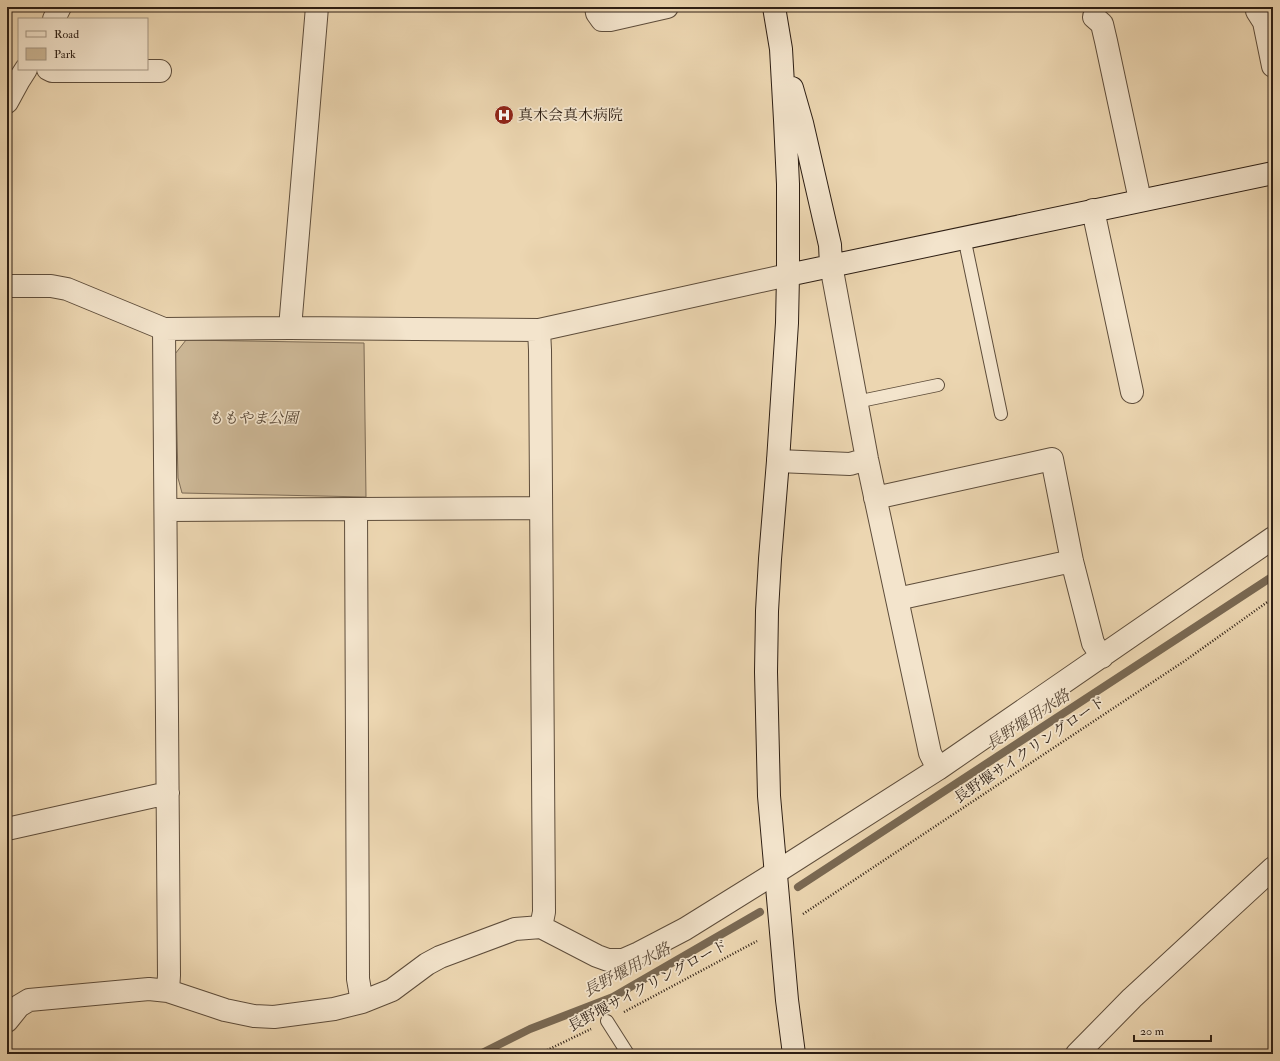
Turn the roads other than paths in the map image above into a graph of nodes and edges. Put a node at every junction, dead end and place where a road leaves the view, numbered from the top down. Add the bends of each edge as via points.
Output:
1 (60, 7) edge
2 (317, 7) edge
3 (596, 7) edge
4 (667, 7) edge
5 (774, 7) edge
6 (1257, 11) dead end
7 (1094, 16) dead end
8 (54, 18) edge
9 (781, 49) junction
10 (1273, 66) edge
11 (50, 70) edge
12 (160, 71) dead end
13 (17, 74) edge
14 (7, 102) edge
15 (1273, 173) edge
16 (1140, 200) junction
17 (1093, 210) junction
18 (964, 237) junction
19 (831, 265) junction
20 (788, 275) junction
21 (7, 286) edge
22 (290, 328) junction
23 (164, 329) junction
24 (538, 330) junction
25 (938, 385) dead end
26 (1132, 392) dead end
27 (856, 402) junction
28 (1001, 414) dead end
29 (867, 459) junction
30 (778, 461) junction
31 (875, 498) junction
32 (541, 508) junction
33 (356, 509) junction
34 (166, 510) junction
35 (1273, 538) edge
36 (1072, 561) junction
37 (897, 599) junction
38 (1102, 657) junction
39 (938, 769) junction
40 (168, 793) junction
41 (7, 829) edge
42 (1273, 868) edge
43 (775, 873) junction
44 (542, 927) junction
45 (168, 991) junction
46 (362, 1002) junction
47 (7, 1021) edge
48 (607, 1021) road end
49 (628, 1054) edge
50 (794, 1054) edge
51 (1077, 1054) edge

1 - 8 street
2 - 22 street
3 - 4 street via 602,20
5 - 9 street
6 - 10 street via 1264,22
7 - 16 street via 1102,24
9 - 19 street via 802,123 830,245
9 - 20 street via 787,177
11 - 12 street
13 - 14 street
15 - 16 street
16 - 17 street
17 - 18 street
17 - 26 street
18 - 19 street
18 - 28 lane
19 - 20 street
19 - 27 street
20 - 24 street
20 - 30 street
21 - 23 street via 51,286 67,289
22 - 23 street
22 - 24 street
23 - 34 street
24 - 32 street
25 - 27 lane
27 - 29 street
29 - 30 street via 850,464
29 - 31 street
30 - 43 street via 769,574 766,672 769,796
31 - 36 street via 1052,459
31 - 37 street
32 - 33 street
32 - 44 street via 544,904
33 - 34 street
33 - 46 street via 358,979
34 - 40 street
35 - 38 street
36 - 37 street
36 - 38 street via 1093,643
37 - 39 street via 930,753
38 - 39 street
39 - 43 street
40 - 41 street
40 - 45 street
42 - 51 street via 1132,998
43 - 44 street via 685,929 623,960 608,960 597,956
43 - 50 street
44 - 46 street via 514,929 440,957 392,990
45 - 46 street via 225,1010 254,1016 274,1017 334,1009
45 - 47 street via 149,990 29,1000 19,1006
48 - 49 lane

